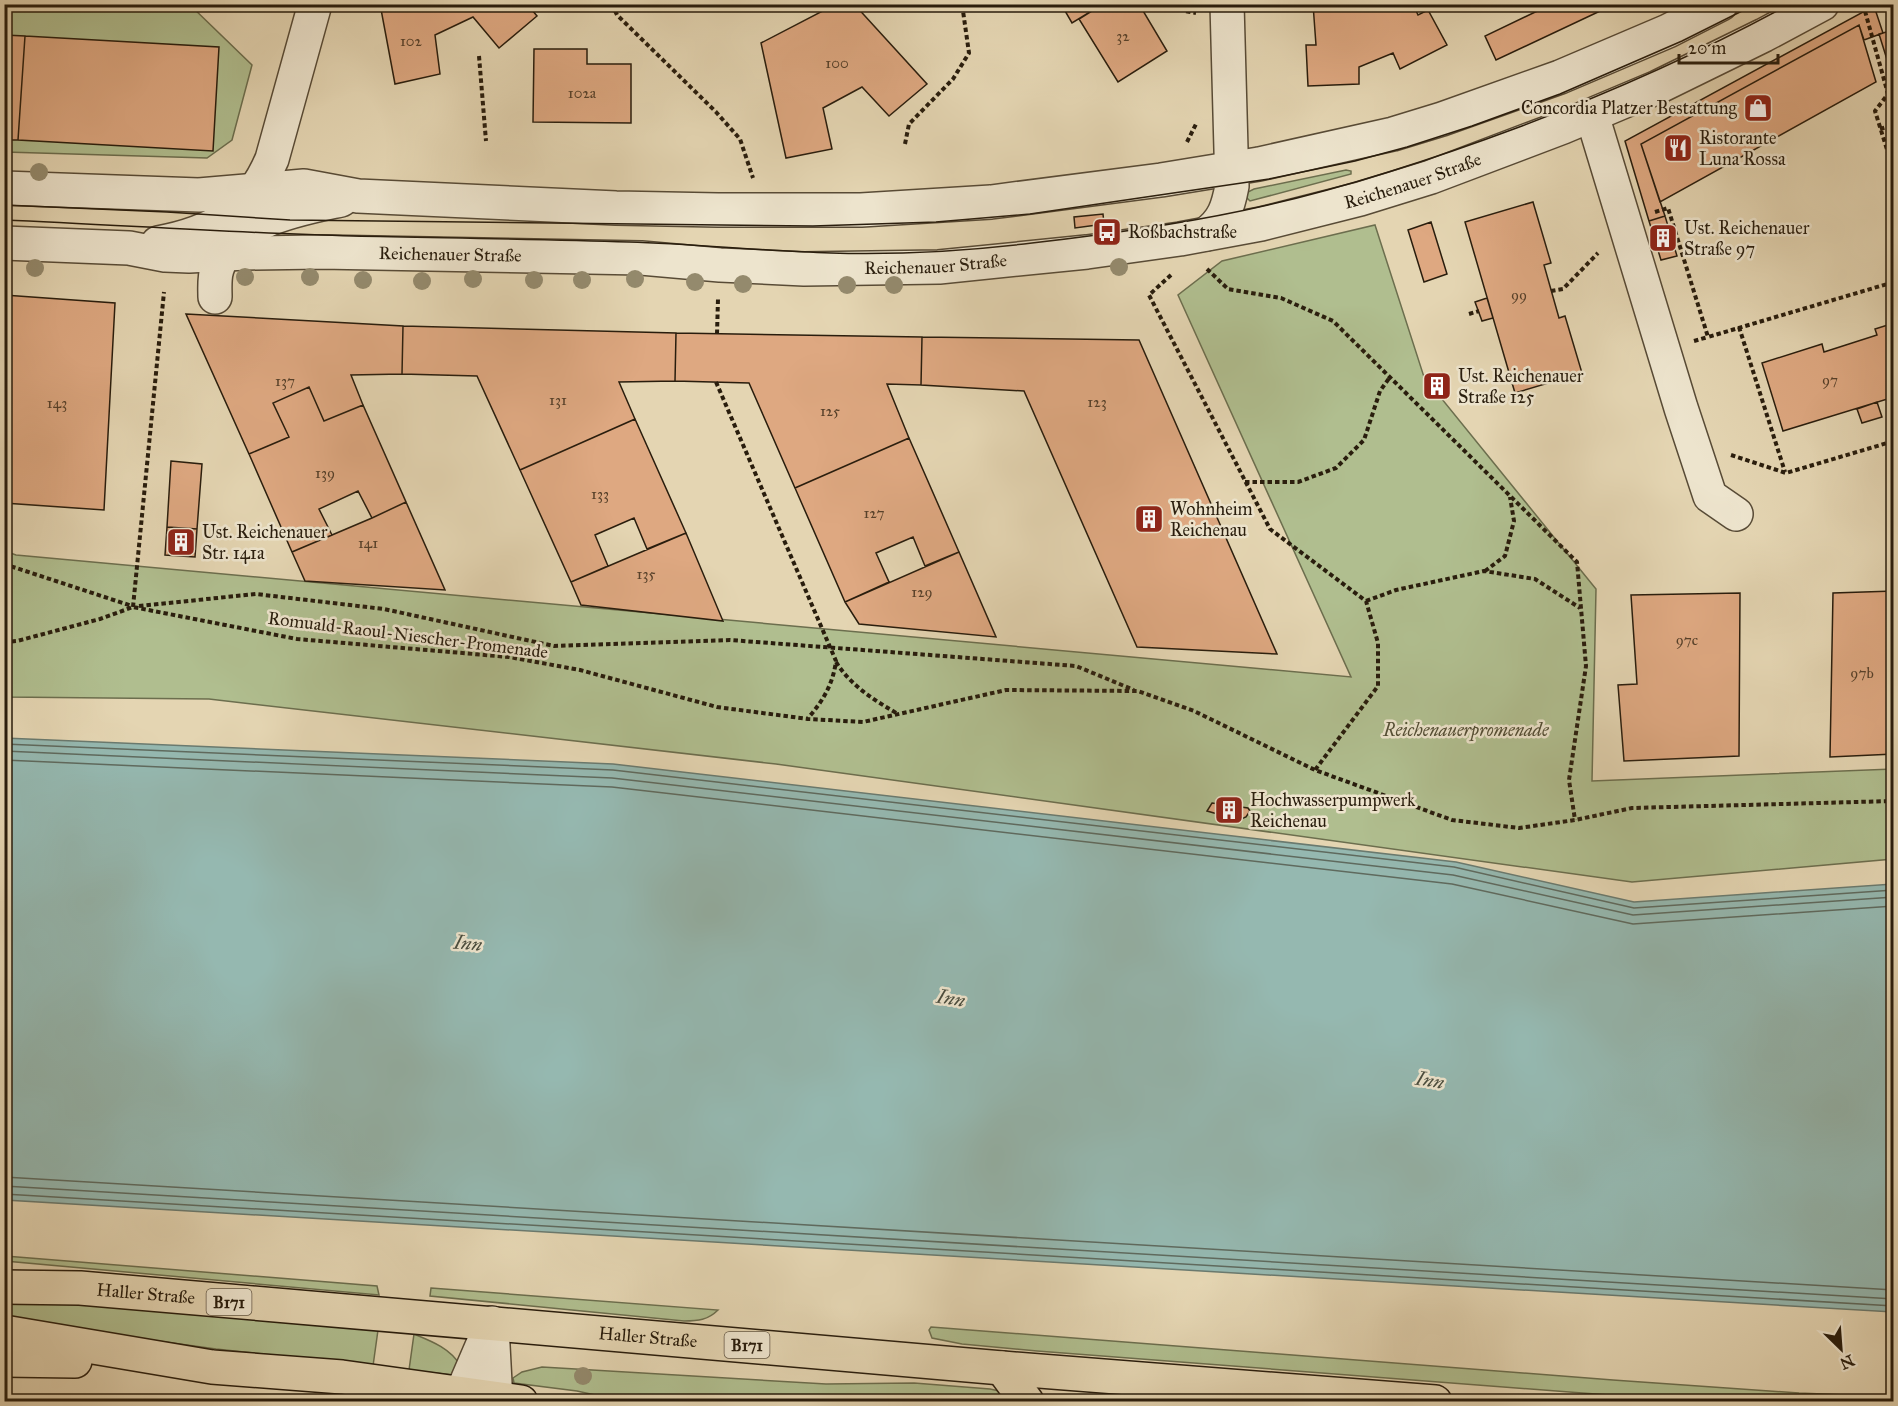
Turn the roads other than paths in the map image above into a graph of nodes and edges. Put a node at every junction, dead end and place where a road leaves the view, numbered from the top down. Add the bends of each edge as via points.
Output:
1 (315, 4) edge
2 (1720, 4) edge
3 (1822, 4) edge
4 (1215, 9) edge
5 (1592, 115) junction
6 (277, 141) junction
7 (1233, 169) junction
8 (304, 186) junction
9 (4, 188) edge
10 (256, 190) junction
11 (358, 196) junction
12 (4, 243) edge
13 (129, 248) junction
14 (1203, 248) junction
15 (225, 254) junction
16 (215, 297) dead end
17 (1736, 514) dead end
18 (4, 1277) edge
19 (4, 1287) edge
20 (80, 1288) junction
21 (492, 1323) junction
22 (4, 1332) edge
23 (158, 1359) junction
24 (4, 1360) edge
25 (1002, 1368) junction
26 (459, 1397) edge
27 (505, 1400) edge
28 (1028, 1401) edge
29 (1435, 1401) edge

1 - 6 street
2 - 7 street via 1607,58 1442,120 1343,147
3 - 5 street, Reichenauer Straße via 1711,62
4 - 7 street
5 - 14 street, Reichenauer Straße via 1398,188
5 - 17 street via 1710,496
6 - 8 street via 288,166
6 - 10 street
7 - 11 street via 992,202 861,210 616,208
7 - 14 street via 1225,214
8 - 10 street
8 - 11 street
9 - 10 street via 199,195
10 - 13 street via 240,208 209,229
11 - 15 street via 259,224
12 - 13 street, Reichenauer Straße
13 - 15 street, Reichenauer Straße via 165,255
14 - 15 street, Reichenauer Straße via 1087,252 939,267 804,269 632,258
15 - 16 street via 218,267
18 - 20 main road
19 - 20 main road, Haller Straße / B171
20 - 21 main road, Haller Straße / B171
21 - 25 main road, Haller Straße / B171
21 - 26 street
21 - 27 street
22 - 23 main road
23 - 24 main road
23 - 26 main road via 342,1377
25 - 28 main road
25 - 29 main road, Haller Straße / B171
26 - 27 main road

